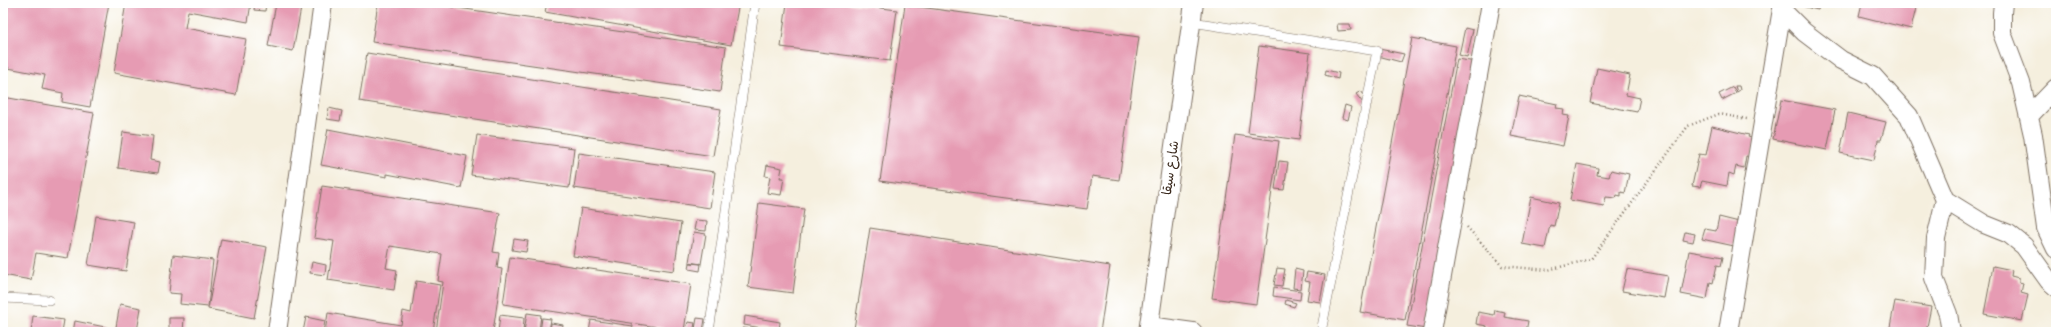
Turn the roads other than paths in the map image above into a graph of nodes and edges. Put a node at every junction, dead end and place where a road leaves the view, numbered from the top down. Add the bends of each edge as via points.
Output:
1 (322, 3) edge
2 (755, 3) edge
3 (1194, 3) edge
4 (1491, 3) edge
5 (2003, 3) edge
6 (1783, 7) edge
7 (1192, 22) junction
8 (2056, 88) edge
9 (2029, 116) junction
10 (1945, 200) junction
11 (2056, 249) edge
12 (2056, 287) edge
13 (3, 298) edge
14 (49, 300) dead end
15 (1148, 329) edge
16 (276, 332) edge
17 (709, 332) edge
18 (1193, 332) edge
19 (1321, 332) edge
20 (1432, 332) edge
21 (1728, 332) edge
22 (1951, 332) edge

1 - 16 street
2 - 17 lane
3 - 7 street, شارع سيقا
4 - 20 street
5 - 9 street via 2002,33 2021,83
6 - 10 street via 1804,32 1841,60 1873,76 1909,116
6 - 21 street
7 - 15 street, شارع سيقا
7 - 19 lane via 1377,51
8 - 9 street
9 - 11 street via 2046,228
10 - 12 street via 1984,224 2014,238 2024,246
10 - 22 street via 1936,238 1934,278 1948,314
13 - 14 lane
15 - 18 street

